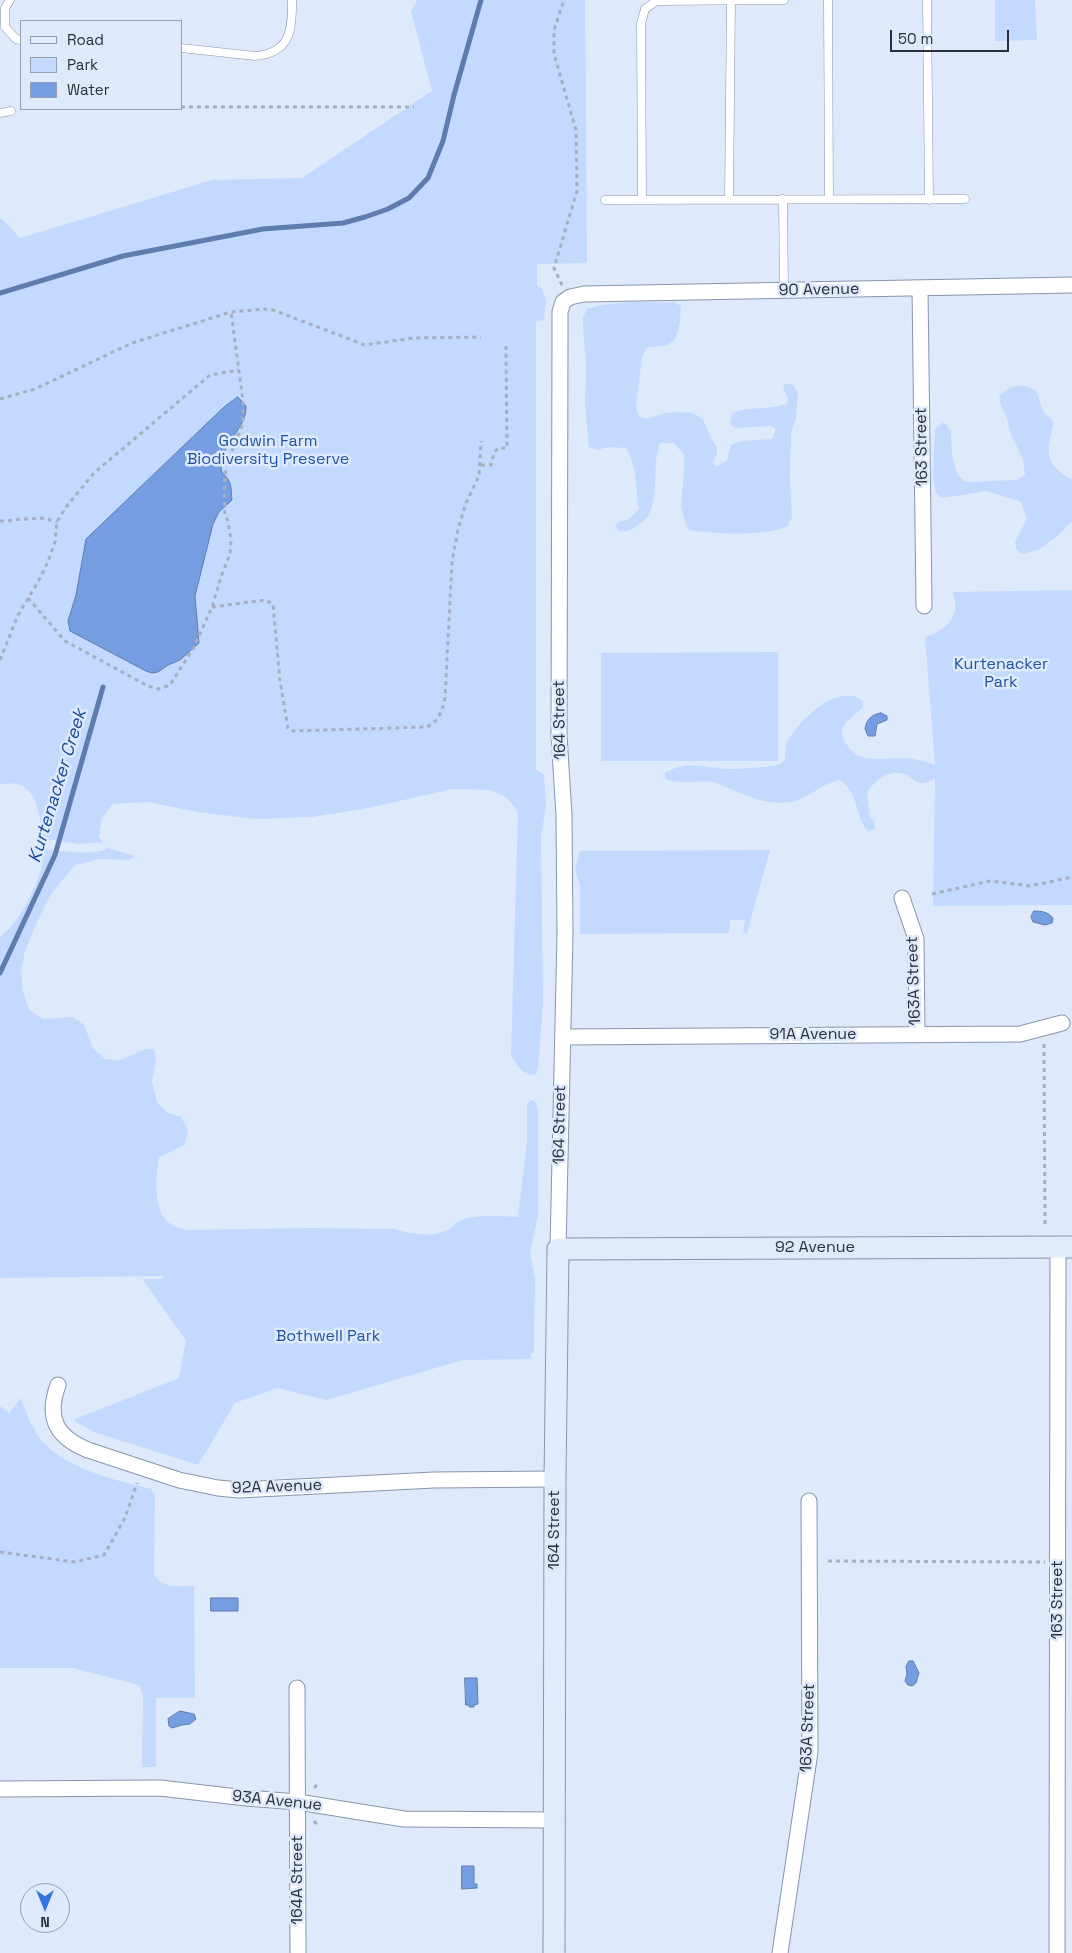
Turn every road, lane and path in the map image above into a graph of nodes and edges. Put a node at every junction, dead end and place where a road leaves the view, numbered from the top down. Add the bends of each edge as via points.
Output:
1 (10, 0) edge
2 (292, 0) edge
3 (564, 0) edge
4 (784, 0) edge
5 (828, 0) edge
6 (927, 0) edge
7 (731, 1) edge
8 (2, 14) edge
9 (3, 29) edge
10 (20, 40) edge
11 (182, 48) edge
12 (182, 107) edge
13 (414, 107) dead end
14 (11, 111) dead end
15 (0, 113) edge
16 (729, 199) junction
17 (783, 199) junction
18 (829, 199) junction
19 (965, 199) dead end
20 (605, 200) dead end
21 (642, 200) junction
22 (929, 200) junction
23 (1072, 285) edge
24 (920, 288) junction
25 (784, 290) junction
26 (565, 294) junction
27 (231, 312) junction
28 (481, 337) dead end
29 (506, 346) dead end
30 (239, 370) junction
31 (0, 399) edge
32 (481, 440) dead end
33 (481, 465) junction
34 (0, 521) edge
35 (57, 522) junction
36 (28, 598) junction
37 (924, 606) dead end
38 (212, 607) junction
39 (0, 660) edge
40 (1072, 877) edge
41 (932, 894) dead end
42 (902, 898) dead end
43 (1062, 1023) dead end
44 (917, 1035) junction
45 (563, 1037) junction
46 (1044, 1044) dead end
47 (1045, 1226) dead end
48 (1065, 1247) edge
49 (558, 1249) junction
50 (58, 1385) dead end
51 (555, 1479) junction
52 (137, 1483) dead end
53 (809, 1501) dead end
54 (0, 1552) edge
55 (828, 1561) dead end
56 (1048, 1562) dead end
57 (297, 1688) dead end
58 (318, 1784) dead end
59 (314, 1788) dead end
60 (0, 1789) edge
61 (298, 1802) junction
62 (554, 1820) junction
63 (314, 1822) dead end
64 (318, 1826) dead end
65 (298, 1953) edge
66 (554, 1953) edge
67 (780, 1953) edge
68 (1057, 1953) edge

1 - 8 lane
2 - 11 lane via 292,27 287,38 266,55
3 - 26 path via 554,30 554,54 575,123 577,142 576,196 554,268
4 - 7 lane
5 - 18 lane
6 - 22 lane
7 - 16 lane
7 - 21 lane via 656,1 645,9 641,24
8 - 9 lane
9 - 10 lane
12 - 13 path
14 - 15 lane
16 - 17 lane
16 - 21 lane
17 - 18 lane
17 - 25 lane
18 - 22 lane
19 - 22 lane
20 - 21 lane
23 - 24 street, 90 Avenue
24 - 25 street, 90 Avenue
24 - 37 street, 163 Street
25 - 26 street, 90 Avenue
26 - 45 street, 164 Street via 561,306 560,336 559,736 564,835
27 - 28 path via 273,310 365,345 414,338
27 - 30 path
27 - 31 path via 132,343 35,389
29 - 33 path via 507,448 498,448 491,465
30 - 35 path via 210,375 94,473
30 - 38 path via 244,423 226,466 225,510 231,549
32 - 33 path
33 - 38 path via 455,541 445,698 440,716 433,724 427,727 291,731 280,681 273,604 266,600
34 - 35 path via 42,518
35 - 36 path via 55,542 47,564
36 - 38 path via 66,641 158,689 170,685 194,647
36 - 39 path
40 - 41 path via 1030,886 990,881
42 - 44 street, 163A Street via 916,939
43 - 44 street, 91A Avenue via 1020,1034
44 - 45 street, 91A Avenue
45 - 49 street, 164 Street
46 - 47 path
48 - 49 street, 92 Avenue
48 - 68 street, 163 Street
49 - 51 street, 164 Street
50 - 51 street, 92A Avenue via 52,1409 61,1432 71,1442 198,1485 239,1490 459,1479
51 - 62 street, 164 Street
52 - 54 path via 124,1518 104,1555 75,1562
53 - 67 street, 163A Street via 810,1752
55 - 56 path
57 - 61 street, 164A Street
58 - 59 path
60 - 61 street, 93A Avenue via 160,1788
61 - 62 street, 93A Avenue via 404,1819
61 - 65 street, 164A Street
62 - 66 street, 164 Street
63 - 64 path

